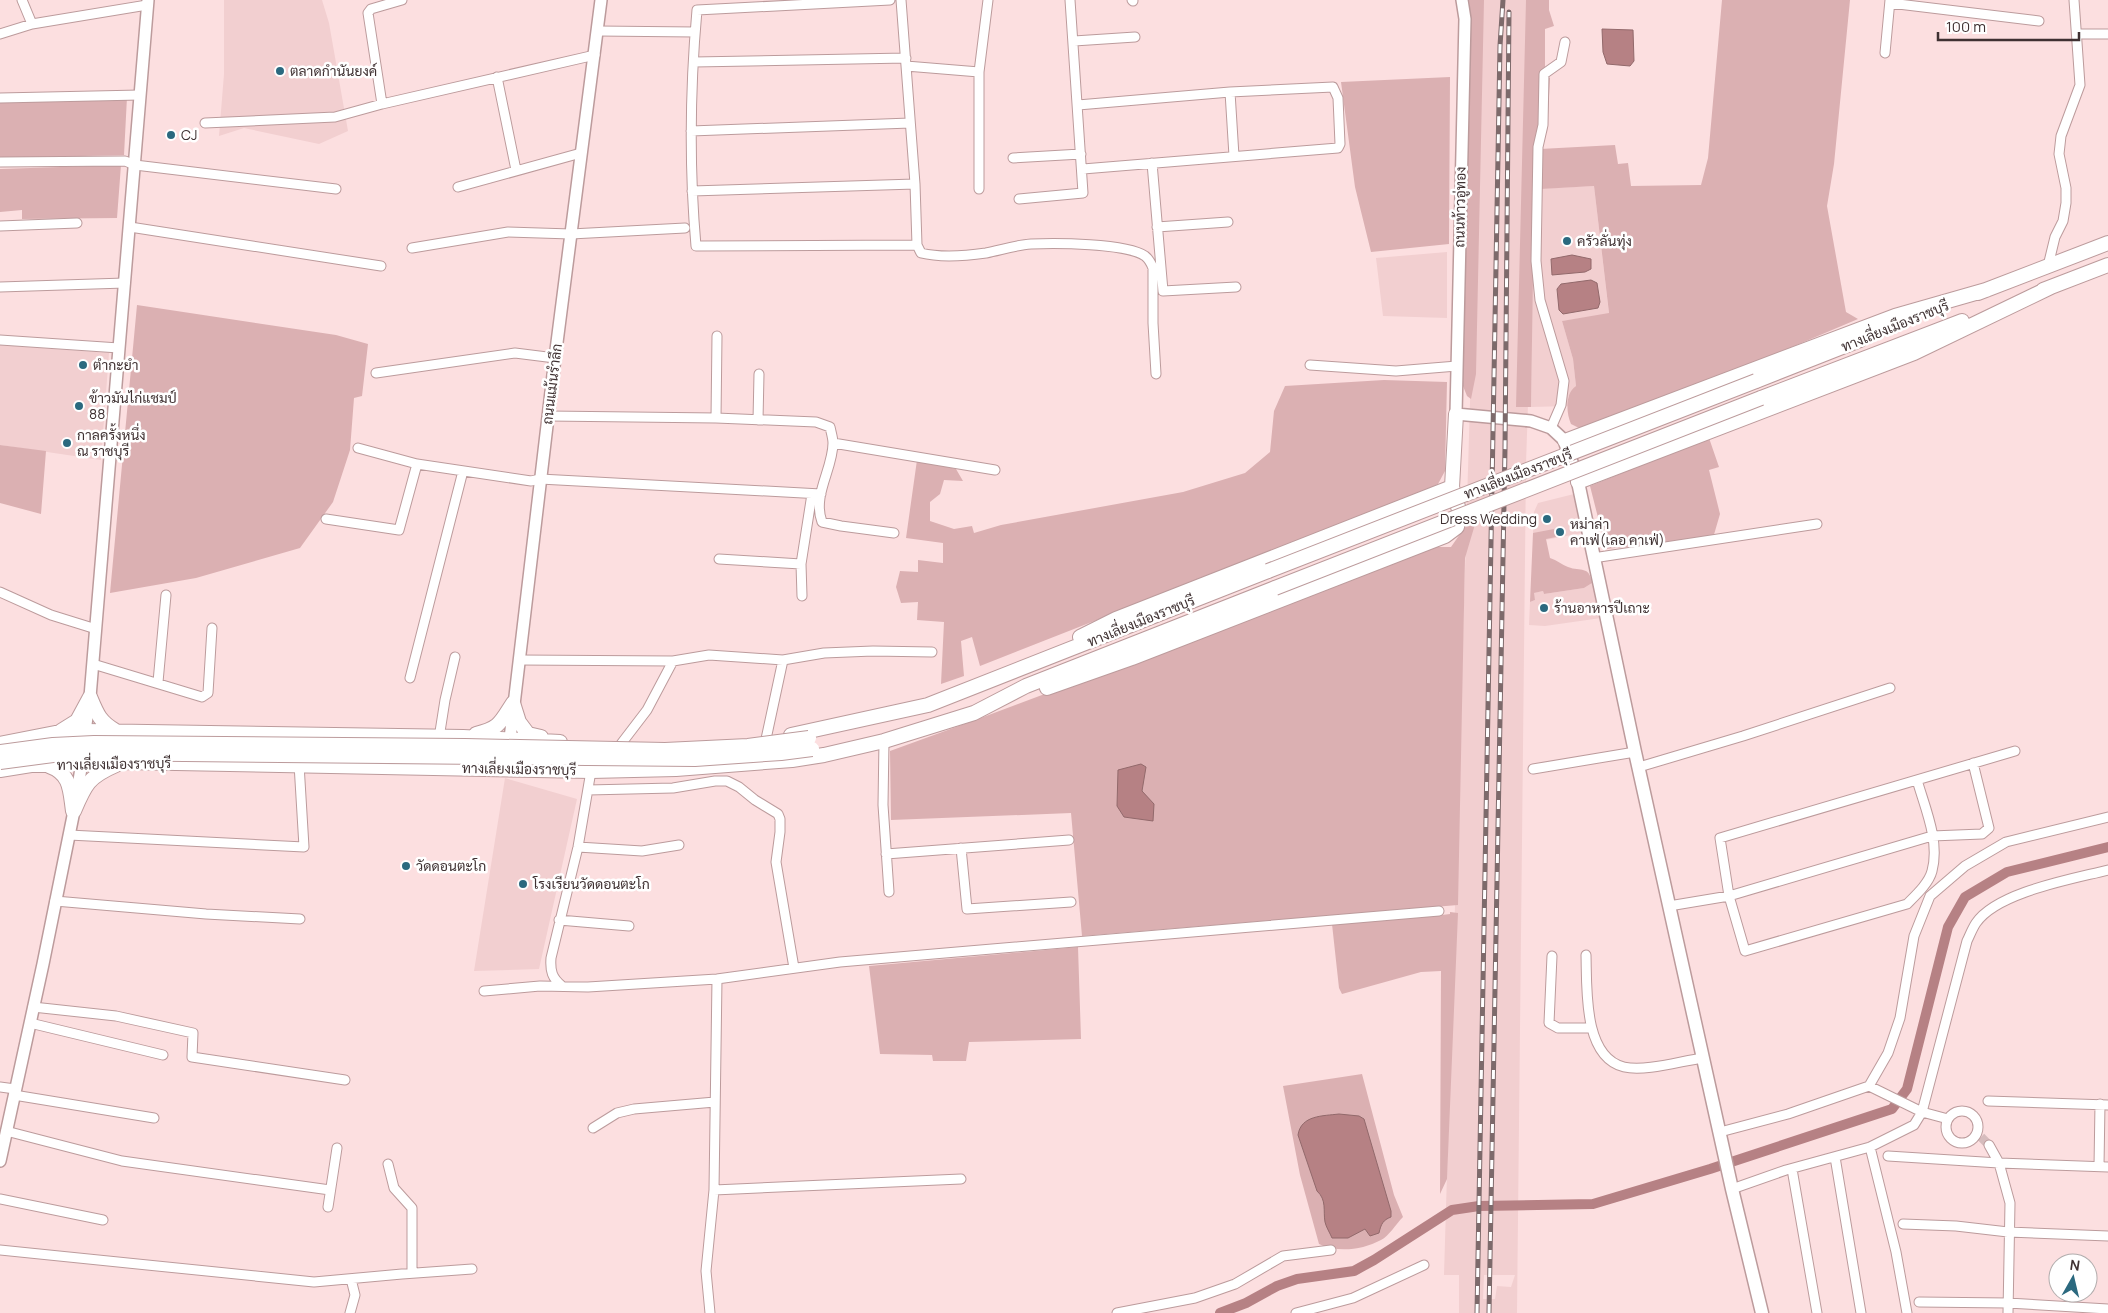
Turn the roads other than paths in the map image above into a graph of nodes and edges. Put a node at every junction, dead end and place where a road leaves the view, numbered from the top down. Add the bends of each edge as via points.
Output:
1 (22, 0) edge
2 (402, 0) edge
3 (601, 0) edge
4 (890, 0) edge
5 (901, 0) edge
6 (988, 0) edge
7 (1070, 0) edge
8 (1462, 0) edge
9 (2074, 0) edge
10 (1890, 1) edge
11 (147, 3) edge
12 (2039, 20) dead end
13 (32, 24) junction
14 (598, 31) junction
15 (695, 32) junction
16 (0, 34) edge
17 (2076, 34) junction
18 (2108, 34) edge
19 (1136, 37) dead end
20 (1074, 41) junction
21 (1565, 42) dead end
22 (1885, 53) dead end
23 (595, 55) junction
24 (694, 62) junction
25 (906, 62) junction
26 (979, 72) junction
27 (497, 77) junction
28 (1230, 92) junction
29 (140, 95) junction
30 (0, 98) edge
31 (382, 104) junction
32 (1078, 105) junction
33 (910, 123) junction
34 (205, 124) dead end
35 (691, 131) junction
36 (581, 153) junction
37 (1082, 154) junction
38 (1234, 156) junction
39 (1013, 158) dead end
40 (0, 162) edge
41 (1152, 163) junction
42 (135, 165) junction
43 (1082, 169) junction
44 (516, 170) junction
45 (915, 184) junction
46 (458, 187) dead end
47 (336, 189) dead end
48 (980, 189) dead end
49 (692, 191) junction
50 (1019, 199) dead end
51 (1228, 222) dead end
52 (77, 223) dead end
53 (0, 226) edge
54 (1157, 227) junction
55 (130, 228) junction
56 (685, 228) dead end
57 (570, 234) junction
58 (2108, 244) edge
59 (917, 245) junction
60 (412, 248) dead end
61 (2108, 265) edge
62 (381, 266) dead end
63 (2048, 266) junction
64 (125, 283) junction
65 (0, 287) edge
66 (1236, 287) dead end
67 (2051, 287) junction
68 (1986, 290) junction
69 (717, 336) dead end
70 (0, 340) edge
71 (119, 348) junction
72 (555, 358) junction
73 (1310, 365) dead end
74 (1457, 366) junction
75 (376, 373) dead end
76 (759, 374) dead end
77 (1156, 374) dead end
78 (1456, 414) junction
79 (548, 416) junction
80 (716, 418) junction
81 (758, 420) junction
82 (1551, 428) junction
83 (1565, 441) junction
84 (833, 442) junction
85 (358, 448) dead end
86 (417, 464) junction
87 (995, 470) dead end
88 (463, 471) junction
89 (540, 479) junction
90 (1578, 482) junction
91 (1452, 487) junction
92 (817, 494) junction
93 (326, 519) dead end
94 (1817, 524) dead end
95 (894, 533) dead end
96 (1593, 558) junction
97 (719, 559) dead end
98 (802, 564) junction
99 (0, 592) edge
100 (166, 595) dead end
101 (802, 596) dead end
102 (212, 628) dead end
103 (96, 629) junction
104 (932, 652) dead end
105 (455, 657) dead end
106 (519, 660) junction
107 (783, 660) junction
108 (673, 661) junction
109 (93, 664) junction
110 (410, 678) dead end
111 (158, 682) junction
112 (1026, 686) junction
113 (976, 687) junction
114 (1890, 688) dead end
115 (90, 697) junction
116 (513, 703) junction
117 (928, 705) junction
118 (974, 713) junction
119 (85, 731) junction
120 (117, 732) junction
121 (55, 733) junction
122 (463, 737) junction
123 (439, 738) junction
124 (510, 739) junction
125 (766, 739) junction
126 (884, 741) junction
127 (562, 742) junction
128 (811, 743) junction
129 (0, 744) edge
130 (621, 744) junction
131 (2015, 751) dead end
132 (0, 752) edge
133 (1635, 752) junction
134 (0, 762) edge
135 (123, 762) junction
136 (1973, 763) junction
137 (82, 764) junction
138 (299, 764) junction
139 (46, 765) junction
140 (1639, 767) junction
141 (506, 768) junction
142 (1533, 769) dead end
143 (0, 770) edge
144 (590, 770) junction
145 (1917, 780) junction
146 (588, 790) junction
147 (74, 811) junction
148 (2108, 817) edge
149 (69, 835) junction
150 (1932, 836) junction
151 (1069, 840) dead end
152 (679, 846) dead end
153 (578, 847) junction
154 (961, 848) junction
155 (886, 854) junction
156 (2108, 870) edge
157 (889, 892) dead end
158 (1729, 896) junction
159 (55, 901) junction
160 (1071, 902) dead end
161 (1670, 906) junction
162 (1439, 911) dead end
163 (300, 919) dead end
164 (559, 920) junction
165 (629, 926) dead end
166 (1586, 955) dead end
167 (1552, 956) dead end
168 (794, 968) junction
169 (717, 979) junction
170 (562, 986) junction
171 (484, 991) dead end
172 (33, 1007) junction
173 (30, 1024) junction
174 (1591, 1028) junction
175 (163, 1055) dead end
176 (1703, 1058) junction
177 (345, 1080) dead end
178 (1868, 1086) junction
179 (0, 1087) edge
180 (15, 1092) junction
181 (1988, 1101) dead end
182 (715, 1102) junction
183 (2104, 1104) edge
184 (1922, 1112) junction
185 (154, 1118) dead end
186 (1948, 1119) junction
187 (593, 1128) dead end
188 (6, 1131) junction
189 (1720, 1134) junction
190 (1989, 1144) tunnel mouth
191 (337, 1148) dead end
192 (1870, 1148) junction
193 (1888, 1156) dead end
194 (1835, 1157) junction
195 (0, 1159) edge
196 (1999, 1163) junction
197 (388, 1164) dead end
198 (2104, 1167) edge
199 (1792, 1169) junction
200 (961, 1179) dead end
201 (1731, 1184) junction
202 (330, 1190) junction
203 (714, 1190) junction
204 (0, 1198) edge
205 (328, 1207) dead end
206 (102, 1220) dead end
207 (1903, 1224) dead end
208 (2008, 1232) junction
209 (2108, 1236) edge
210 (0, 1250) edge
211 (1331, 1250) dead end
212 (1424, 1265) dead end
213 (472, 1270) dead end
214 (412, 1273) junction
215 (350, 1279) junction
216 (1919, 1302) dead end
217 (2008, 1308) edge
218 (2108, 1309) edge
219 (350, 1313) edge
220 (710, 1313) edge
221 (1117, 1313) edge
222 (1296, 1313) edge
223 (1762, 1313) edge
224 (1817, 1313) edge
225 (1861, 1313) edge
226 (1907, 1313) edge

1 - 13 street
2 - 31 street via 371,9 368,13
3 - 14 street, ถนนแม้นรำลึก
4 - 15 street via 697,10
5 - 25 street
6 - 26 street
7 - 20 street
8 - 74 street, ถนนท้าวอู่ทอง via 1465,19
9 - 17 street
10 - 12 street
10 - 22 street
11 - 13 street
11 - 29 street
13 - 16 street
14 - 15 street
14 - 23 street, ถนนแม้นรำลึก
15 - 24 street
17 - 18 street
17 - 63 street via 2080,85 2059,154 2066,203
19 - 20 street
20 - 32 street
21 - 82 street via 1561,62 1544,74 1543,125 1537,164 1536,260 1540,300 1564,381 1561,405
23 - 27 street
23 - 36 street, ถนนแม้นรำลึก
24 - 25 street
24 - 35 street
25 - 26 street
25 - 33 street
26 - 48 street
27 - 31 street
27 - 44 street
28 - 32 street
28 - 38 street
28 - 38 street via 1333,87 1338,98 1338,148
29 - 30 street
29 - 42 street
31 - 34 street via 335,117
32 - 37 street
33 - 35 street
33 - 45 street
35 - 49 street
36 - 44 street
36 - 57 street, ถนนแม้นรำลึก
37 - 39 street
37 - 43 street
38 - 41 street
40 - 42 street via 125,161
41 - 43 street
41 - 54 street
42 - 47 street
42 - 55 street
43 - 50 street via 1083,193
44 - 46 street
45 - 49 street
45 - 59 street
49 - 59 street via 696,246
51 - 54 street
52 - 53 street
54 - 66 street via 1163,291
55 - 62 street
55 - 64 street
56 - 57 street
57 - 60 street via 508,232
57 - 72 street, ถนนแม้นรำลึก
58 - 63 main road, ทางเลี่ยงเมืองราชบุรี
59 - 77 street via 921,253 935,256 984,253 1029,244 1068,243 1104,246 1145,256 1153,268
61 - 67 main road, ทางเลี่ยงเมืองราชบุรี
63 - 68 main road, ทางเลี่ยงเมืองราชบุรี
64 - 65 street
64 - 71 street
67 - 90 main road via 1914,353
67 - 112 main road, ทางเลี่ยงเมืองราชบุรี, bridge
68 - 83 main road via 1895,316
68 - 113 main road, ทางเลี่ยงเมืองราชบุรี, bridge
69 - 80 street
70 - 71 street
71 - 103 street
72 - 75 street via 515,353
72 - 79 street, ถนนแม้นรำลึก
73 - 74 street via 1396,371
74 - 78 street, ถนนท้าวอู่ทอง
76 - 81 street
78 - 82 street via 1531,421
78 - 91 main road
79 - 80 street
79 - 89 street, ถนนแม้นรำลึก
80 - 81 street
81 - 84 street via 816,422 830,427
82 - 83 street
83 - 90 main road
84 - 87 street
84 - 92 street
85 - 86 street
86 - 88 street
86 - 93 street via 399,530
88 - 89 street via 531,481
88 - 110 street
89 - 92 street
89 - 106 street, ถนนแม้นรำลึก
90 - 96 main road
91 - 113 main road via 1116,619
91 - 118 main road via 1459,510 1458,518 1456,527 1445,536 1132,658
92 - 95 street via 822,522
92 - 98 street
94 - 96 street
96 - 133 main road
97 - 98 street
98 - 101 street
99 - 103 street via 51,615
100 - 111 street
102 - 111 street via 208,693 202,697
103 - 109 street
104 - 107 street via 824,653
105 - 123 street
106 - 108 street
106 - 116 street, ถนนแม้นรำลึก
107 - 108 street via 709,655
107 - 125 street
108 - 130 street via 647,710
109 - 111 street
109 - 115 street
112 - 118 main road, ทางเลี่ยงเมืองราชบุรี
112 - 128 main road, ทางเลี่ยงเมืองราชบุรี via 899,728
113 - 117 main road, ทางเลี่ยงเมืองราชบุรี
114 - 140 street
115 - 119 street
115 - 120 main road via 104,724
115 - 121 main road via 77,721
116 - 122 main road via 493,730
116 - 124 street, ถนนแม้นรำลึก
116 - 127 main road via 519,722 528,734
117 - 125 main road, ทางเลี่ยงเมืองราชบุรี
117 - 128 main road, ทางเลี่ยงเมืองราชบุรี
118 - 126 main road, ทางเลี่ยงเมืองราชบุรี
119 - 120 main road, ทางเลี่ยงเมืองราชบุรี
119 - 121 main road, ทางเลี่ยงเมืองราชบุรี
119 - 137 street
120 - 123 main road, ทางเลี่ยงเมืองราชบุรี
121 - 129 main road, ทางเลี่ยงเมืองราชบุรี
122 - 123 main road, ทางเลี่ยงเมืองราชบุรี
122 - 124 main road, ทางเลี่ยงเมืองราชบุรี
124 - 127 main road, ทางเลี่ยงเมืองราชบุรี
124 - 141 street, ถนนแม้นรำลึก
125 - 130 main road, ทางเลี่ยงเมืองราชบุรี via 684,745
126 - 144 main road, ทางเลี่ยงเมืองราชบุรี via 824,755 754,764
126 - 155 street
127 - 130 main road, ทางเลี่ยงเมืองราชบุรี
128 - 132 main road, ทางเลี่ยงเมืองราชบุรี, bridge via 665,750 94,743
128 - 134 main road, ทางเลี่ยงเมืองราชบุรี, bridge via 780,753 695,759 90,753
131 - 136 street
133 - 140 main road
133 - 142 street
135 - 137 main road, ทางเลี่ยงเมืองราชบุรี
135 - 138 main road, ทางเลี่ยงเมืองราชบุรี
135 - 147 main road via 91,778
136 - 145 street
136 - 150 street via 1989,828 1982,834
137 - 139 main road, ทางเลี่ยงเมืองราชบุรี
137 - 147 street
138 - 141 main road, ทางเลี่ยงเมืองราชบุรี
138 - 149 street via 304,847
139 - 143 main road, ทางเลี่ยงเมืองราชบุรี
139 - 147 main road via 66,776
140 - 161 main road
141 - 144 main road, ทางเลี่ยงเมืองราชบุรี
144 - 146 street
145 - 150 street
145 - 158 street via 1720,838
146 - 153 street
146 - 168 street via 664,789 727,781 778,814 780,832 776,862
147 - 149 street
148 - 178 street via 2006,842 1965,866 1930,896 1914,936 1900,1018 1888,1053
149 - 159 street
150 - 158 street
150 - 158 street via 1935,846 1932,872 1907,904 1744,950
151 - 154 street
152 - 153 street via 642,851
153 - 164 street
154 - 155 street
154 - 160 street via 967,909
155 - 157 street
156 - 184 street via 2031,890 1992,908 1976,922 1967,941
158 - 161 street
159 - 163 street
159 - 172 street
161 - 176 main road
162 - 168 street
164 - 165 street
164 - 170 street via 550,970 554,980
166 - 174 street via 1587,1014
167 - 174 street via 1549,1023 1558,1028
168 - 169 street
169 - 170 street
169 - 182 street
170 - 171 street
172 - 173 street
172 - 177 street via 116,1016 194,1033 192,1056
173 - 175 street
173 - 180 street
174 - 176 street via 1606,1059 1624,1067
176 - 189 main road
178 - 184 street
178 - 189 street
179 - 180 street
180 - 185 street
180 - 188 street
181 - 183 street
182 - 187 street via 634,1109 617,1113
182 - 203 street
183 - 198 street
184 - 186 street
184 - 192 street via 1914,1125
186 - 186 street via 1948,1134 1955,1141 1966,1142 1979,1134 1977,1122 1970,1114 1960,1111
188 - 195 street
188 - 202 street via 122,1161
189 - 201 main road
190 - 196 street
191 - 202 street
192 - 194 street
192 - 226 street via 1896,1252
193 - 196 street
194 - 199 street
194 - 225 street
196 - 198 street
196 - 208 street via 2010,1203
197 - 214 street via 394,1188 412,1208
199 - 201 street
199 - 224 street
200 - 203 street
201 - 223 main road
202 - 205 street
203 - 220 street via 706,1271
204 - 206 street
207 - 208 street
208 - 209 street
208 - 217 street
210 - 215 street via 314,1282
211 - 221 street via 1283,1256 1235,1284 1195,1298
212 - 222 street via 1353,1298
213 - 214 street
214 - 215 street
215 - 219 street via 355,1295
216 - 217 street
217 - 218 street

